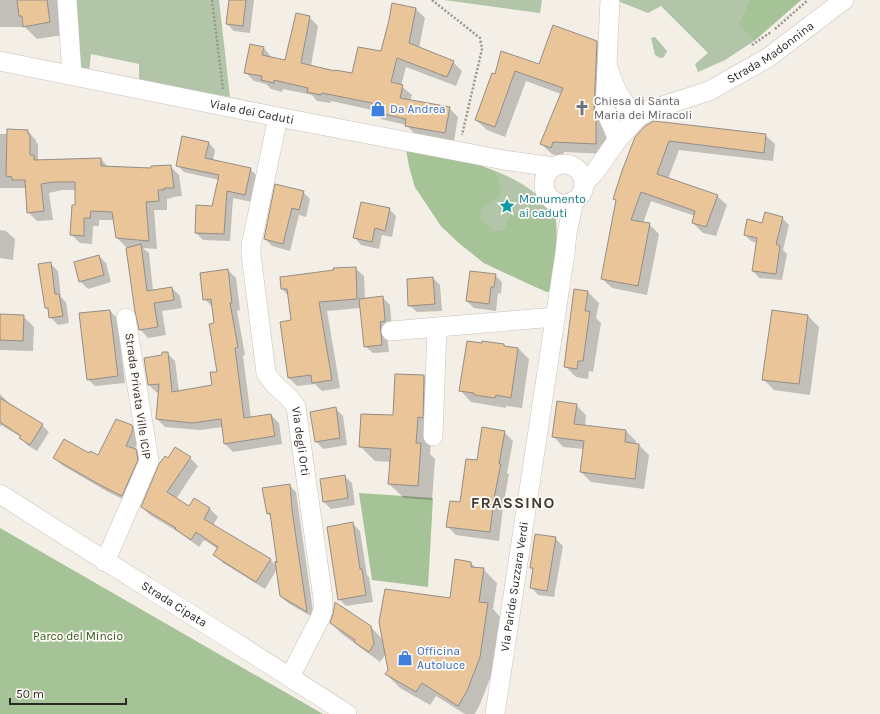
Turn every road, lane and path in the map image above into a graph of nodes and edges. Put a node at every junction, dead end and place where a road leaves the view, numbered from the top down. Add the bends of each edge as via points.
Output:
1 (67, 0) edge
2 (212, 0) edge
3 (432, 0) edge
4 (610, 0) edge
5 (808, 0) edge
6 (844, 0) edge
7 (749, 48) dead end
8 (0, 62) edge
9 (608, 66) junction
10 (72, 75) junction
11 (227, 107) junction
12 (278, 117) junction
13 (638, 117) junction
14 (618, 139) junction
15 (458, 151) junction
16 (605, 156) junction
17 (504, 160) junction
18 (554, 167) junction
19 (574, 167) junction
20 (584, 183) junction
21 (558, 198) junction
22 (555, 317) junction
23 (126, 318) dead end
24 (437, 327) junction
25 (391, 331) dead end
26 (432, 436) dead end
27 (0, 494) edge
28 (105, 562) junction
29 (290, 677) junction
30 (347, 714) edge
31 (495, 714) edge

1 - 10 street
2 - 11 path
3 - 15 path via 480,38 482,49
4 - 9 street
5 - 7 path
6 - 13 street, Strada Madonnina via 769,58 708,91 650,110
8 - 10 street, Viale dei Caduti
9 - 13 street via 614,87 627,108
9 - 14 street via 605,110
10 - 11 street, Viale dei Caduti
11 - 12 street, Viale dei Caduti
12 - 15 street, Viale dei Caduti
12 - 29 street, Via degli Orti via 251,254 266,373 274,386 292,400 296,407 323,599 320,618
13 - 14 street
14 - 16 street
15 - 17 street, Viale dei Caduti
16 - 19 street
16 - 20 street
17 - 18 street, Viale dei Caduti
17 - 21 street, Viale dei Caduti
18 - 19 street via 565,164
18 - 21 street via 548,172 544,186
19 - 20 street
20 - 21 street via 580,195
21 - 22 street, Via Paride Suzzara Verdi via 567,233
22 - 24 street
22 - 31 street, Via Paride Suzzara Verdi
23 - 28 street, Strada Privata Ville ICIP via 149,461
24 - 25 street
24 - 26 street
27 - 28 street, Strada Cipata
28 - 29 street, Strada Cipata
29 - 30 street, Strada Cipata

